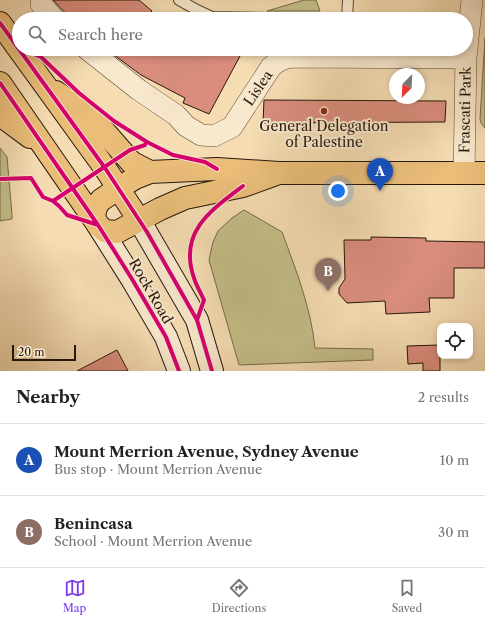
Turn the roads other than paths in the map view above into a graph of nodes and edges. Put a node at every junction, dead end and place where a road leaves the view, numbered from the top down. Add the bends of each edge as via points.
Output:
1 (179, 0) edge
2 (348, 0) edge
3 (472, 0) edge
4 (201, 12) edge
5 (347, 12) edge
6 (471, 12) edge
7 (0, 23) edge
8 (12, 40) edge
9 (24, 56) edge
10 (96, 56) edge
11 (466, 58) joint
12 (0, 83) edge
13 (45, 85) junction
14 (0, 113) edge
15 (45, 149) junction
16 (150, 172) junction
17 (279, 173) junction
18 (474, 173) edge
19 (119, 188) junction
20 (139, 220) junction
21 (98, 225) junction
22 (179, 371) edge
23 (212, 371) edge

1 - 4 lane
2 - 5 lane
3 - 6 street, Frascati Park
7 - 8 highway
9 - 13 highway
10 - 11 street, Lislea via 176,115 186,126 201,135 214,136 232,127 271,67 285,58
11 - 18 street, Frascati Park
12 - 15 highway
13 - 16 highway via 90,115 131,162
13 - 19 highway
14 - 15 highway
15 - 21 highway
16 - 17 highway via 218,169
16 - 19 highway
17 - 18 highway
17 - 20 highway via 242,186 185,198
19 - 20 highway
19 - 21 highway via 97,205 94,217
20 - 21 highway via 117,232 105,231
20 - 23 main road, Rock Road via 197,320
21 - 22 main road, Rock Road via 166,337

